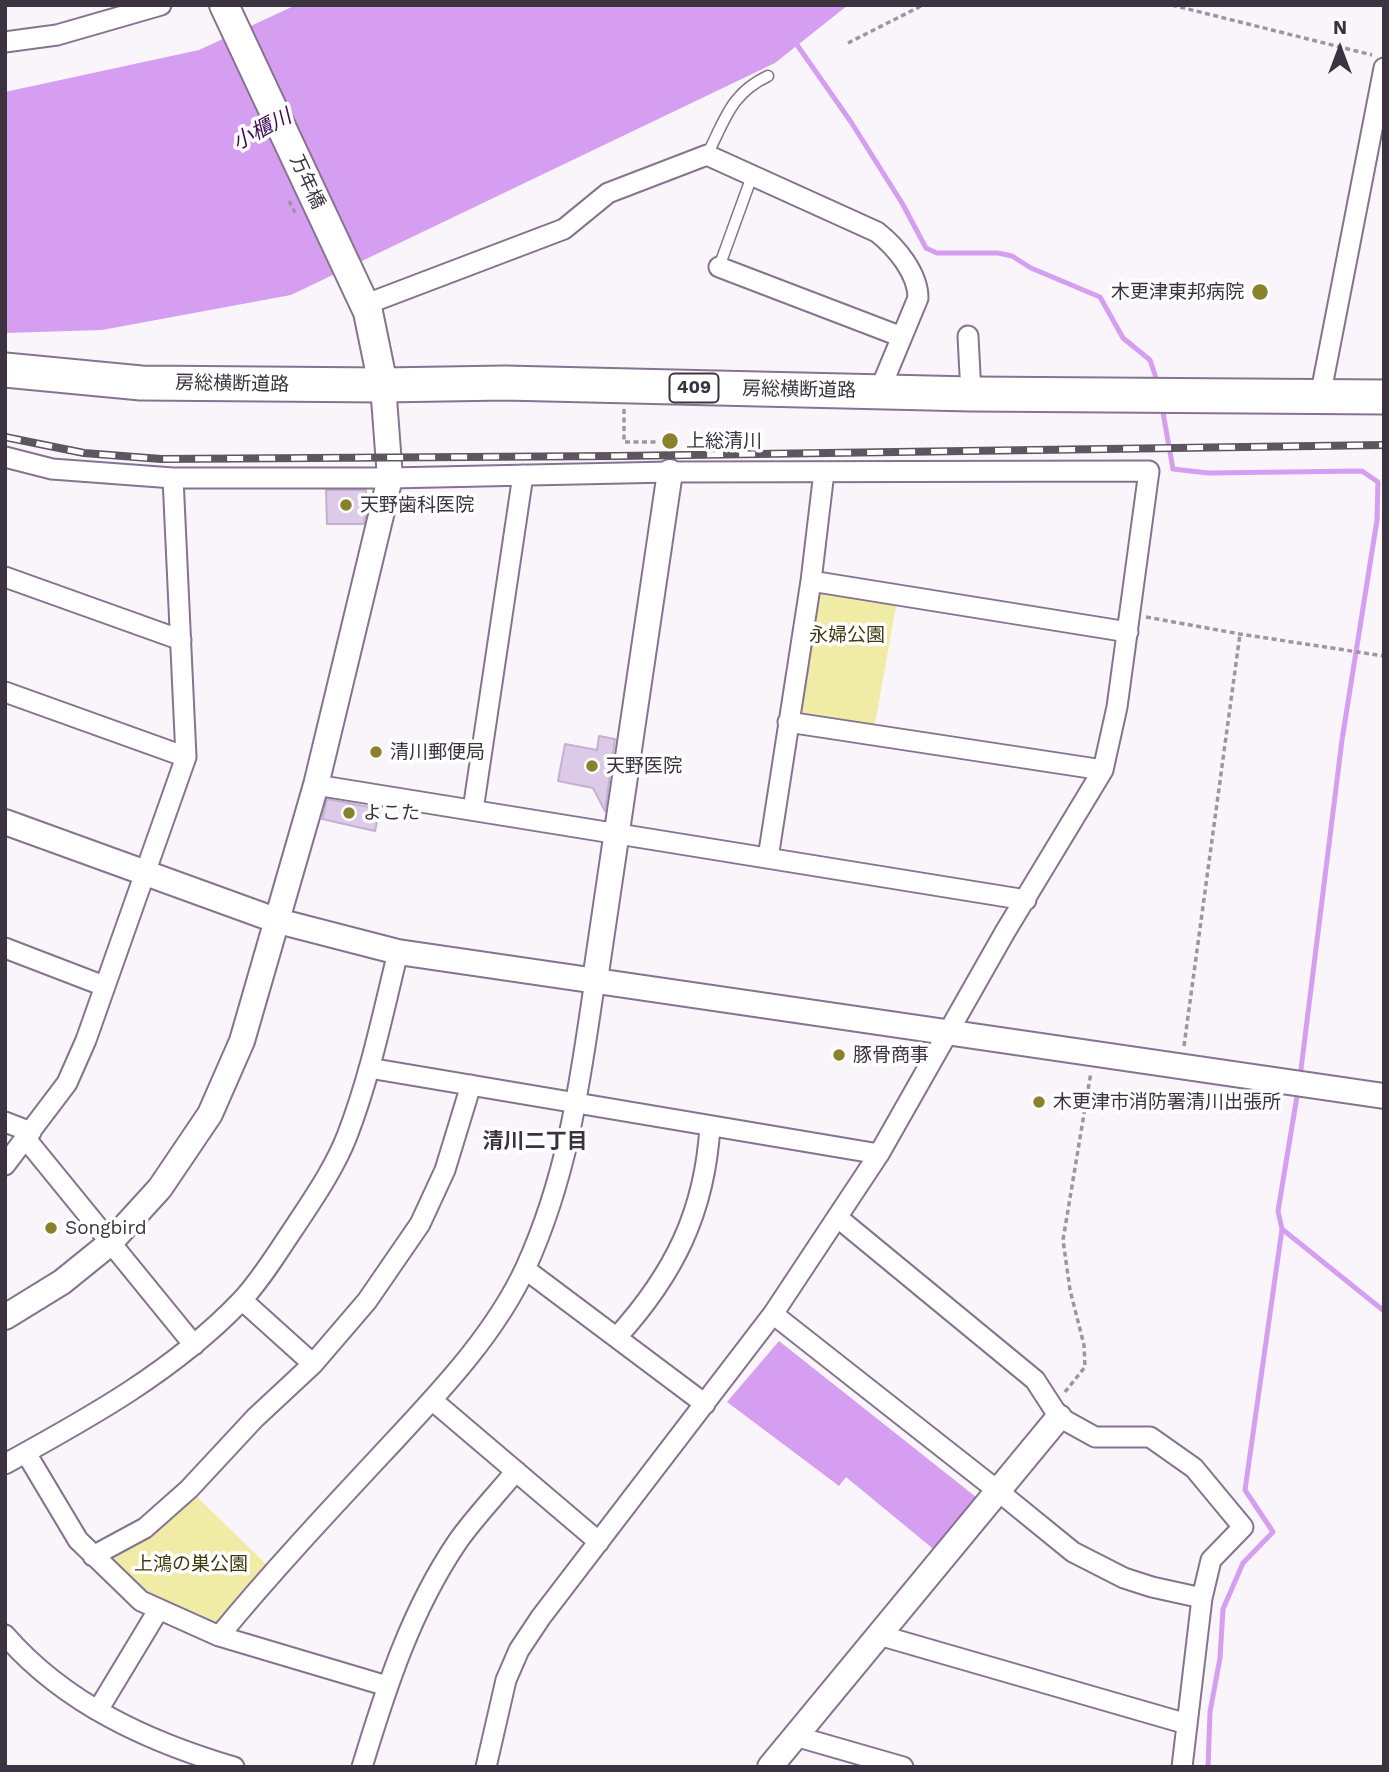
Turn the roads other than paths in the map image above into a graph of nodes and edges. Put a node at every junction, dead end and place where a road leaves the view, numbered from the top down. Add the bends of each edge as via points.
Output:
1 (161, 5) edge
2 (224, 5) edge
3 (95, 15) edge
4 (5, 42) edge
5 (1384, 68) edge
6 (768, 76) dead end
7 (707, 155) junction
8 (752, 176) junction
9 (719, 267) joint
10 (359, 294) junction
11 (968, 336) dead end
12 (902, 337) junction
13 (5, 370) edge
14 (383, 386) junction
15 (879, 392) junction
16 (971, 394) junction
17 (1320, 397) junction
18 (1384, 397) edge
19 (5, 457) edge
20 (670, 472) junction
21 (824, 472) junction
22 (523, 475) junction
23 (173, 478) junction
24 (390, 478) junction
25 (5, 577) edge
26 (811, 581) junction
27 (1129, 623) junction
28 (181, 640) junction
29 (5, 692) edge
30 (788, 722) junction
31 (186, 757) junction
32 (1103, 770) junction
33 (316, 785) junction
34 (473, 810) junction
35 (5, 822) edge
36 (617, 834) junction
37 (768, 858) junction
38 (144, 872) junction
39 (1026, 900) junction
40 (278, 921) junction
41 (5, 948) edge
42 (398, 952) junction
43 (595, 980) junction
44 (104, 986) junction
45 (950, 1031) junction
46 (369, 1068) junction
47 (471, 1085) junction
48 (1384, 1096) edge
49 (577, 1103) junction
50 (5, 1122) edge
51 (710, 1126) junction
52 (28, 1136) junction
53 (879, 1154) junction
54 (5, 1166) edge
55 (837, 1217) junction
56 (109, 1244) junction
57 (525, 1269) junction
58 (242, 1300) junction
59 (773, 1314) junction
60 (5, 1317) edge
61 (617, 1337) junction
62 (194, 1345) junction
63 (313, 1364) junction
64 (432, 1400) junction
65 (705, 1404) junction
66 (1056, 1412) junction
67 (26, 1453) junction
68 (5, 1464) edge
69 (516, 1471) junction
70 (998, 1491) junction
71 (599, 1542) junction
72 (93, 1556) junction
73 (1202, 1598) junction
74 (159, 1609) junction
75 (5, 1635) edge
76 (879, 1635) junction
77 (219, 1636) junction
78 (387, 1686) junction
79 (98, 1710) junction
80 (1187, 1724) junction
81 (796, 1736) junction
82 (234, 1767) edge
83 (362, 1767) edge
84 (486, 1767) edge
85 (770, 1767) edge
86 (903, 1767) edge
87 (1182, 1767) edge

1 - 3 street
2 - 10 main road, 万年橋
3 - 4 street via 57,35
5 - 17 street
6 - 7 lane via 736,97
7 - 8 street
7 - 10 street via 608,193 564,229
8 - 9 lane
8 - 12 street via 877,232 893,244 918,286 918,298
9 - 12 street
10 - 14 main road, 万年橋
11 - 16 street
12 - 15 street
13 - 14 highway, 房総横断道路 / 409 via 141,383
14 - 15 highway, 房総横断道路 / 409 via 505,383
14 - 24 street
15 - 16 highway, 房総横断道路 / 409
16 - 17 highway, 房総横断道路 / 409
17 - 18 highway, 房総横断道路 / 409
19 - 23 street via 52,469
20 - 21 street
20 - 22 street
20 - 36 street
21 - 26 street
21 - 27 street via 1149,471
22 - 24 street
22 - 34 street
23 - 24 street
23 - 28 street
24 - 33 street
25 - 28 street
26 - 27 street
26 - 30 street
27 - 32 street
28 - 31 street
29 - 31 street
30 - 32 street
30 - 37 street
31 - 38 street
32 - 39 street
33 - 34 street
33 - 40 street
34 - 36 street
35 - 38 street
36 - 37 street
36 - 43 street
37 - 39 street
38 - 40 street
38 - 44 street
39 - 45 street
40 - 42 street
40 - 56 street via 242,1041 211,1114 160,1188
41 - 44 street
42 - 43 street
42 - 46 street
43 - 45 street
43 - 49 street
44 - 52 street via 66,1083
45 - 48 street
45 - 53 street
46 - 47 street
46 - 58 street via 346,1137 317,1194
47 - 49 street
47 - 63 street via 445,1170 420,1224 367,1301
49 - 51 street
49 - 57 street via 557,1186
50 - 52 street
51 - 53 street
51 - 61 street via 702,1192 689,1226 670,1268
52 - 54 street
52 - 56 street
53 - 55 street
55 - 59 street
55 - 66 street via 1035,1380
56 - 60 street via 62,1282
56 - 62 street
57 - 61 street
57 - 64 street via 502,1310
58 - 62 street
58 - 63 street
59 - 65 street
59 - 70 street
61 - 65 street
62 - 67 street via 94,1414
63 - 72 street via 145,1528
64 - 69 street
64 - 77 street
65 - 71 street
66 - 70 street
66 - 73 street via 1095,1437 1150,1437 1194,1468 1243,1527 1210,1560
67 - 68 street
67 - 72 street via 78,1540
69 - 71 street
69 - 78 street via 459,1541 409,1629
70 - 73 street via 1073,1552 1098,1566 1152,1587
70 - 76 street
71 - 84 street via 519,1650 506,1681
72 - 74 street via 141,1601
73 - 80 street
74 - 77 street
74 - 79 street
75 - 79 street via 46,1674
76 - 80 street
76 - 81 street
77 - 78 street
78 - 83 street
79 - 82 street via 147,1737
80 - 87 street
81 - 85 street
81 - 86 street

